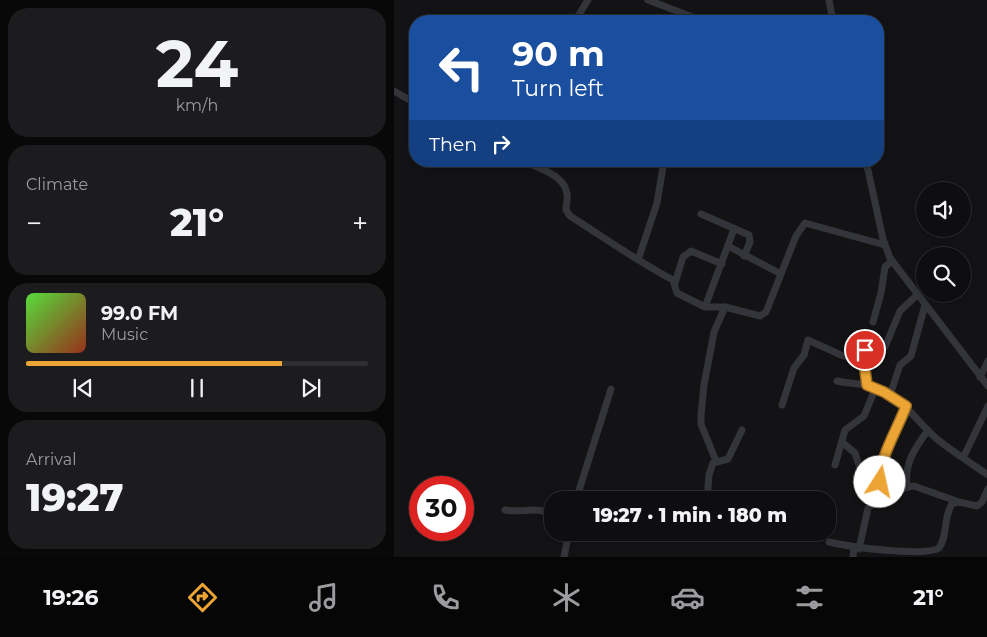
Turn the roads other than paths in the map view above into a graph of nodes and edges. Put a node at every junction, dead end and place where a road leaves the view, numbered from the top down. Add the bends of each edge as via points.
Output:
1 (588, 0) edge
2 (648, 0) edge
3 (829, 0) edge
4 (579, 15) edge
5 (687, 15) edge
6 (832, 15) edge
7 (394, 91) edge
8 (409, 100) edge
9 (537, 167) edge
10 (663, 167) edge
11 (867, 167) edge
12 (701, 214) dead end
13 (734, 229) junction
14 (885, 244) junction
15 (728, 246) junction
16 (744, 256) junction
17 (638, 260) junction
18 (892, 261) junction
19 (722, 264) junction
20 (782, 274) junction
21 (675, 283) junction
22 (916, 294) edge
23 (916, 296) edge
24 (923, 302) edge
25 (925, 305) junction
26 (705, 307) junction
27 (725, 307) junction
28 (872, 322) dead end
29 (987, 361) edge
30 (864, 363) junction
31 (980, 377) junction
32 (837, 381) dead end
33 (867, 385) junction
34 (987, 386) edge
35 (876, 388) junction
36 (611, 389) dead end
37 (890, 395) junction
38 (782, 405) dead end
39 (906, 406) junction
40 (987, 406) edge
41 (742, 430) dead end
42 (928, 430) junction
43 (842, 442) junction
44 (963, 458) junction
45 (716, 461) junction
46 (835, 465) dead end
47 (987, 475) edge
48 (880, 482) junction
49 (905, 488) junction
50 (987, 489) edge
51 (579, 491) edge
52 (708, 491) edge
53 (959, 502) junction
54 (505, 510) dead end
55 (544, 511) edge
56 (568, 541) edge
57 (830, 542) dead end
58 (857, 549) junction
59 (936, 554) edge
60 (564, 557) edge
61 (853, 557) edge

1 - 4 street
2 - 5 street
3 - 6 street
7 - 8 street
9 - 17 street via 563,184 567,192 566,210 570,216
10 - 17 street via 657,203
11 - 14 street
12 - 13 street
13 - 15 street
13 - 16 street via 750,238
14 - 18 street
14 - 20 street via 805,223 796,236
15 - 16 street
15 - 19 street
16 - 20 street
17 - 21 street
18 - 22 street
18 - 28 street via 885,267
19 - 21 street via 691,251 683,257
19 - 26 street
20 - 27 street via 763,315
21 - 26 street via 677,293
23 - 30 street via 900,311 887,346 867,347
24 - 25 street
25 - 31 street
25 - 37 street via 911,356 900,365
26 - 27 street
27 - 45 street via 714,332 700,415
29 - 31 street
30 - 33 street
30 - 38 street via 808,340 804,355 794,368
31 - 34 street
32 - 33 street
33 - 35 street
35 - 37 street
35 - 43 street via 868,410 845,430
36 - 51 street
37 - 39 street
39 - 42 street
39 - 48 street via 884,459
40 - 44 street
41 - 45 street via 728,458
42 - 44 street
42 - 49 street via 911,454
43 - 46 street
43 - 48 street via 855,453 862,475
44 - 47 street
45 - 52 street via 711,467
48 - 49 street
49 - 53 street via 914,486
49 - 58 street via 868,508
50 - 53 street via 977,506
53 - 59 street via 950,508
54 - 55 street
56 - 60 street
57 - 58 street
58 - 59 street via 899,556
58 - 61 street

